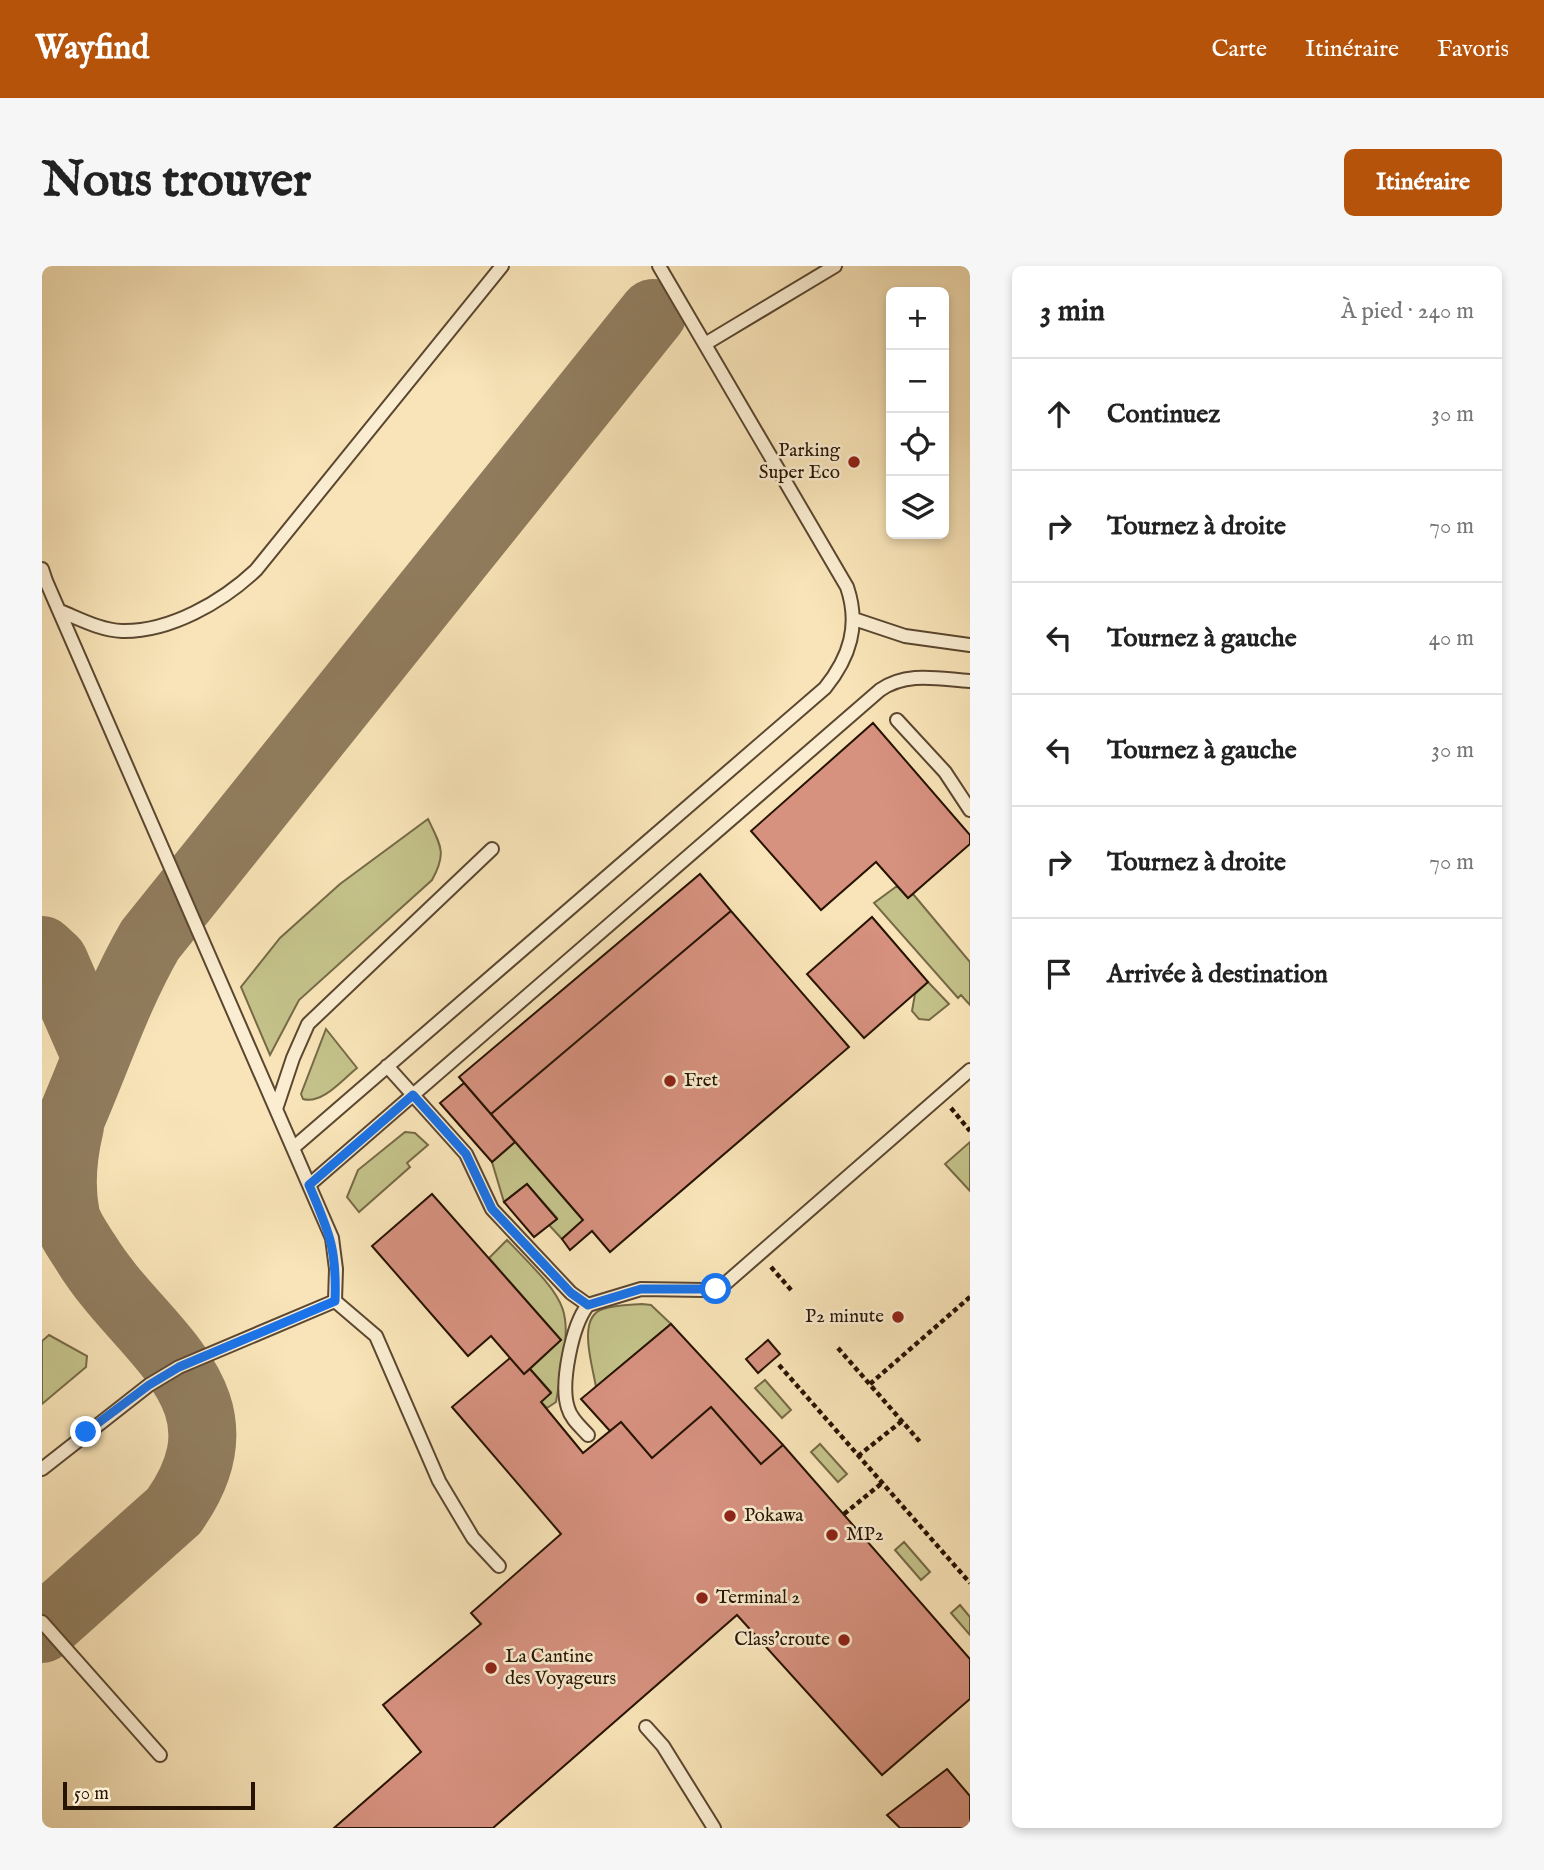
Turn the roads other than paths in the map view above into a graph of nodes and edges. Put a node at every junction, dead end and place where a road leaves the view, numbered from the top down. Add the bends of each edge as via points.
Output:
1 (502, 266) edge
2 (659, 266) edge
3 (835, 266) edge
4 (705, 344) junction
5 (43, 576) edge
6 (60, 611) junction
7 (854, 619) junction
8 (970, 645) edge
9 (970, 681) edge
10 (897, 720) dead end
11 (970, 810) edge
12 (492, 849) dead end
13 (387, 1066) junction
14 (970, 1070) edge
15 (413, 1095) junction
16 (276, 1109) junction
17 (293, 1148) junction
18 (309, 1185) junction
19 (335, 1301) junction
20 (588, 1305) junction
21 (588, 1435) dead end
22 (42, 1469) edge
23 (499, 1566) dead end
24 (42, 1622) edge
25 (646, 1727) dead end
26 (160, 1755) dead end
27 (714, 1828) edge

1 - 6 lane via 237,588 204,608 138,630 95,626
2 - 4 lane
3 - 4 lane
4 - 7 lane via 847,587
5 - 6 lane
6 - 16 lane
7 - 8 lane via 905,636
7 - 13 lane via 851,644 825,688
9 - 15 lane via 907,677 892,681
10 - 11 lane via 945,772
12 - 16 lane via 308,1024
13 - 15 lane
13 - 17 lane
14 - 20 lane via 726,1283 704,1290 641,1289
15 - 18 lane
15 - 20 lane via 466,1154 492,1209 571,1293
16 - 17 lane
17 - 18 lane
18 - 19 lane via 332,1238
19 - 22 lane via 179,1367
19 - 23 lane via 376,1336 439,1481 473,1538
20 - 21 lane via 575,1325 566,1394 572,1418
24 - 26 lane
25 - 27 lane

